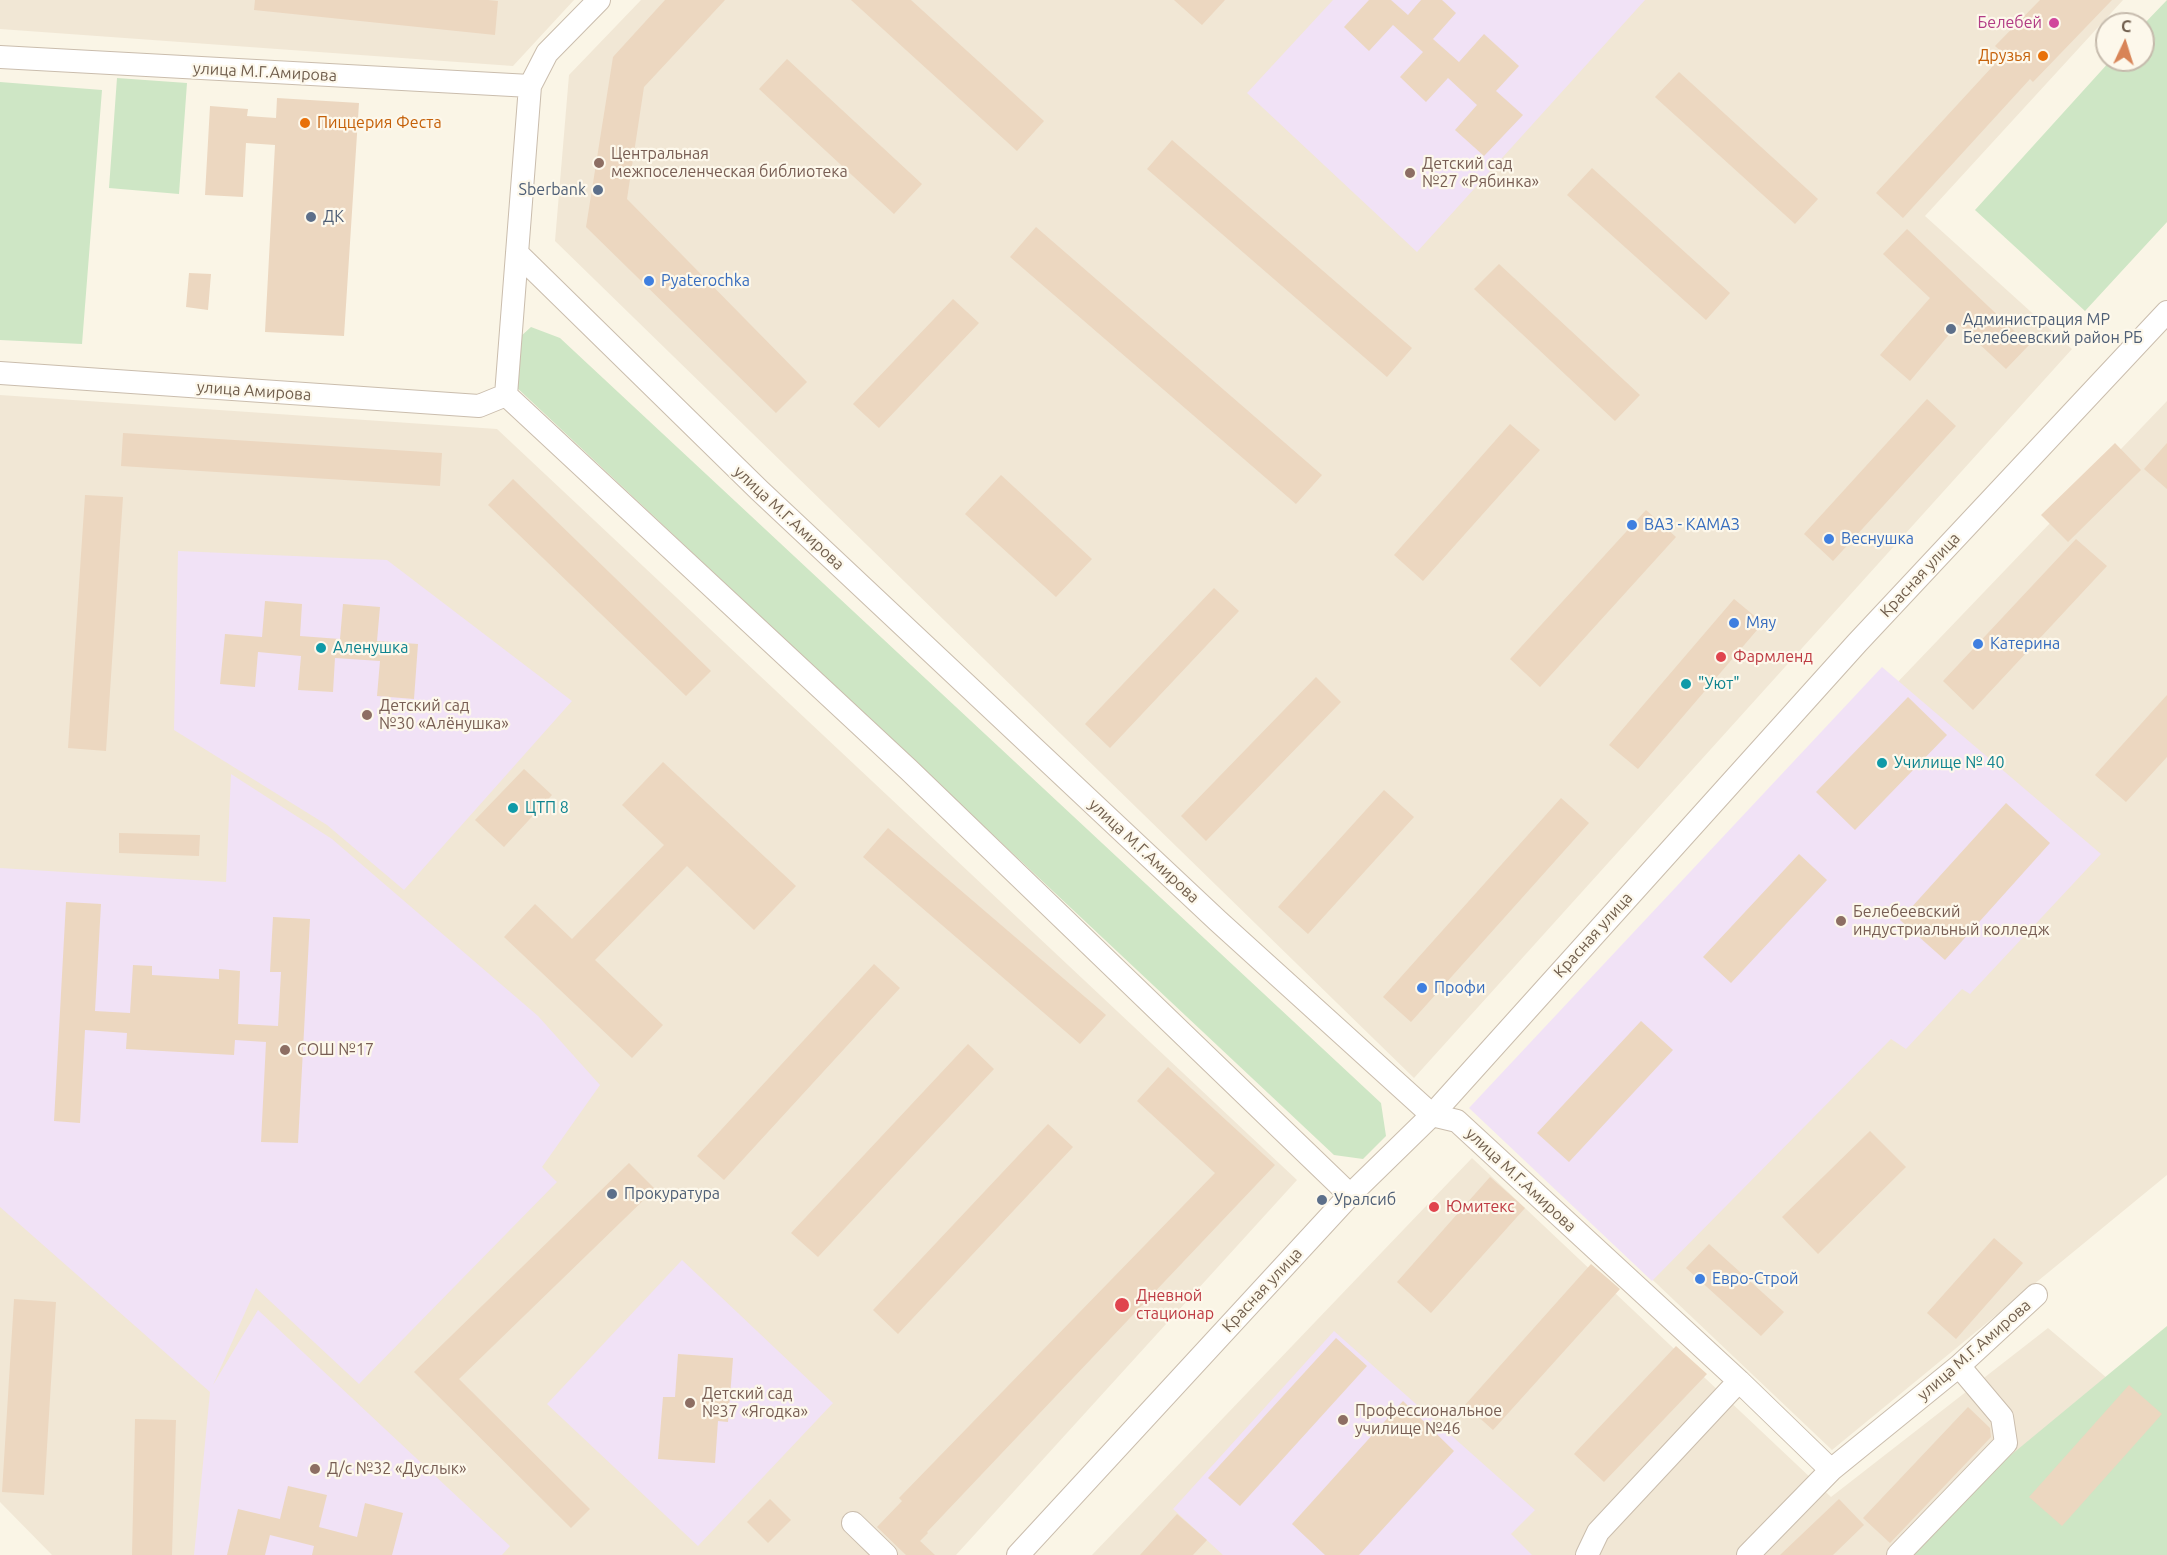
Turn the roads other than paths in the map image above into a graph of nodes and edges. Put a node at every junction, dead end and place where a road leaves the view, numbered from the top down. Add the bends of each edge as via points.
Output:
1 (599, 0) edge
2 (0, 57) edge
3 (530, 86) junction
4 (517, 253) junction
5 (2167, 312) edge
6 (0, 373) edge
7 (507, 395) junction
8 (1432, 1115) junction
9 (1350, 1195) junction
10 (2036, 1295) dead end
11 (1959, 1366) junction
12 (1739, 1381) junction
13 (1831, 1470) junction
14 (853, 1523) dead end
15 (886, 1555) edge
16 (1018, 1555) edge
17 (1587, 1555) edge
18 (1748, 1555) edge
19 (1898, 1555) edge

1 - 3 street via 547,53
2 - 3 street, улица М.Г.Амирова
3 - 4 street
4 - 7 street
4 - 8 street, улица М.Г.Амирова via 714,447 1218,921
5 - 8 street, Красная улица via 1849,651
6 - 7 street, улица Амирова via 479,406
7 - 9 street via 917,778
8 - 9 street, Красная улица
8 - 12 street, улица М.Г.Амирова via 1456,1121
9 - 16 street, Красная улица
10 - 11 street, улица М.Г.Амирова
11 - 13 street, улица М.Г.Амирова
11 - 19 street via 2002,1417 2006,1443
12 - 13 street, улица М.Г.Амирова
12 - 17 street via 1598,1532
13 - 18 street
14 - 15 street

